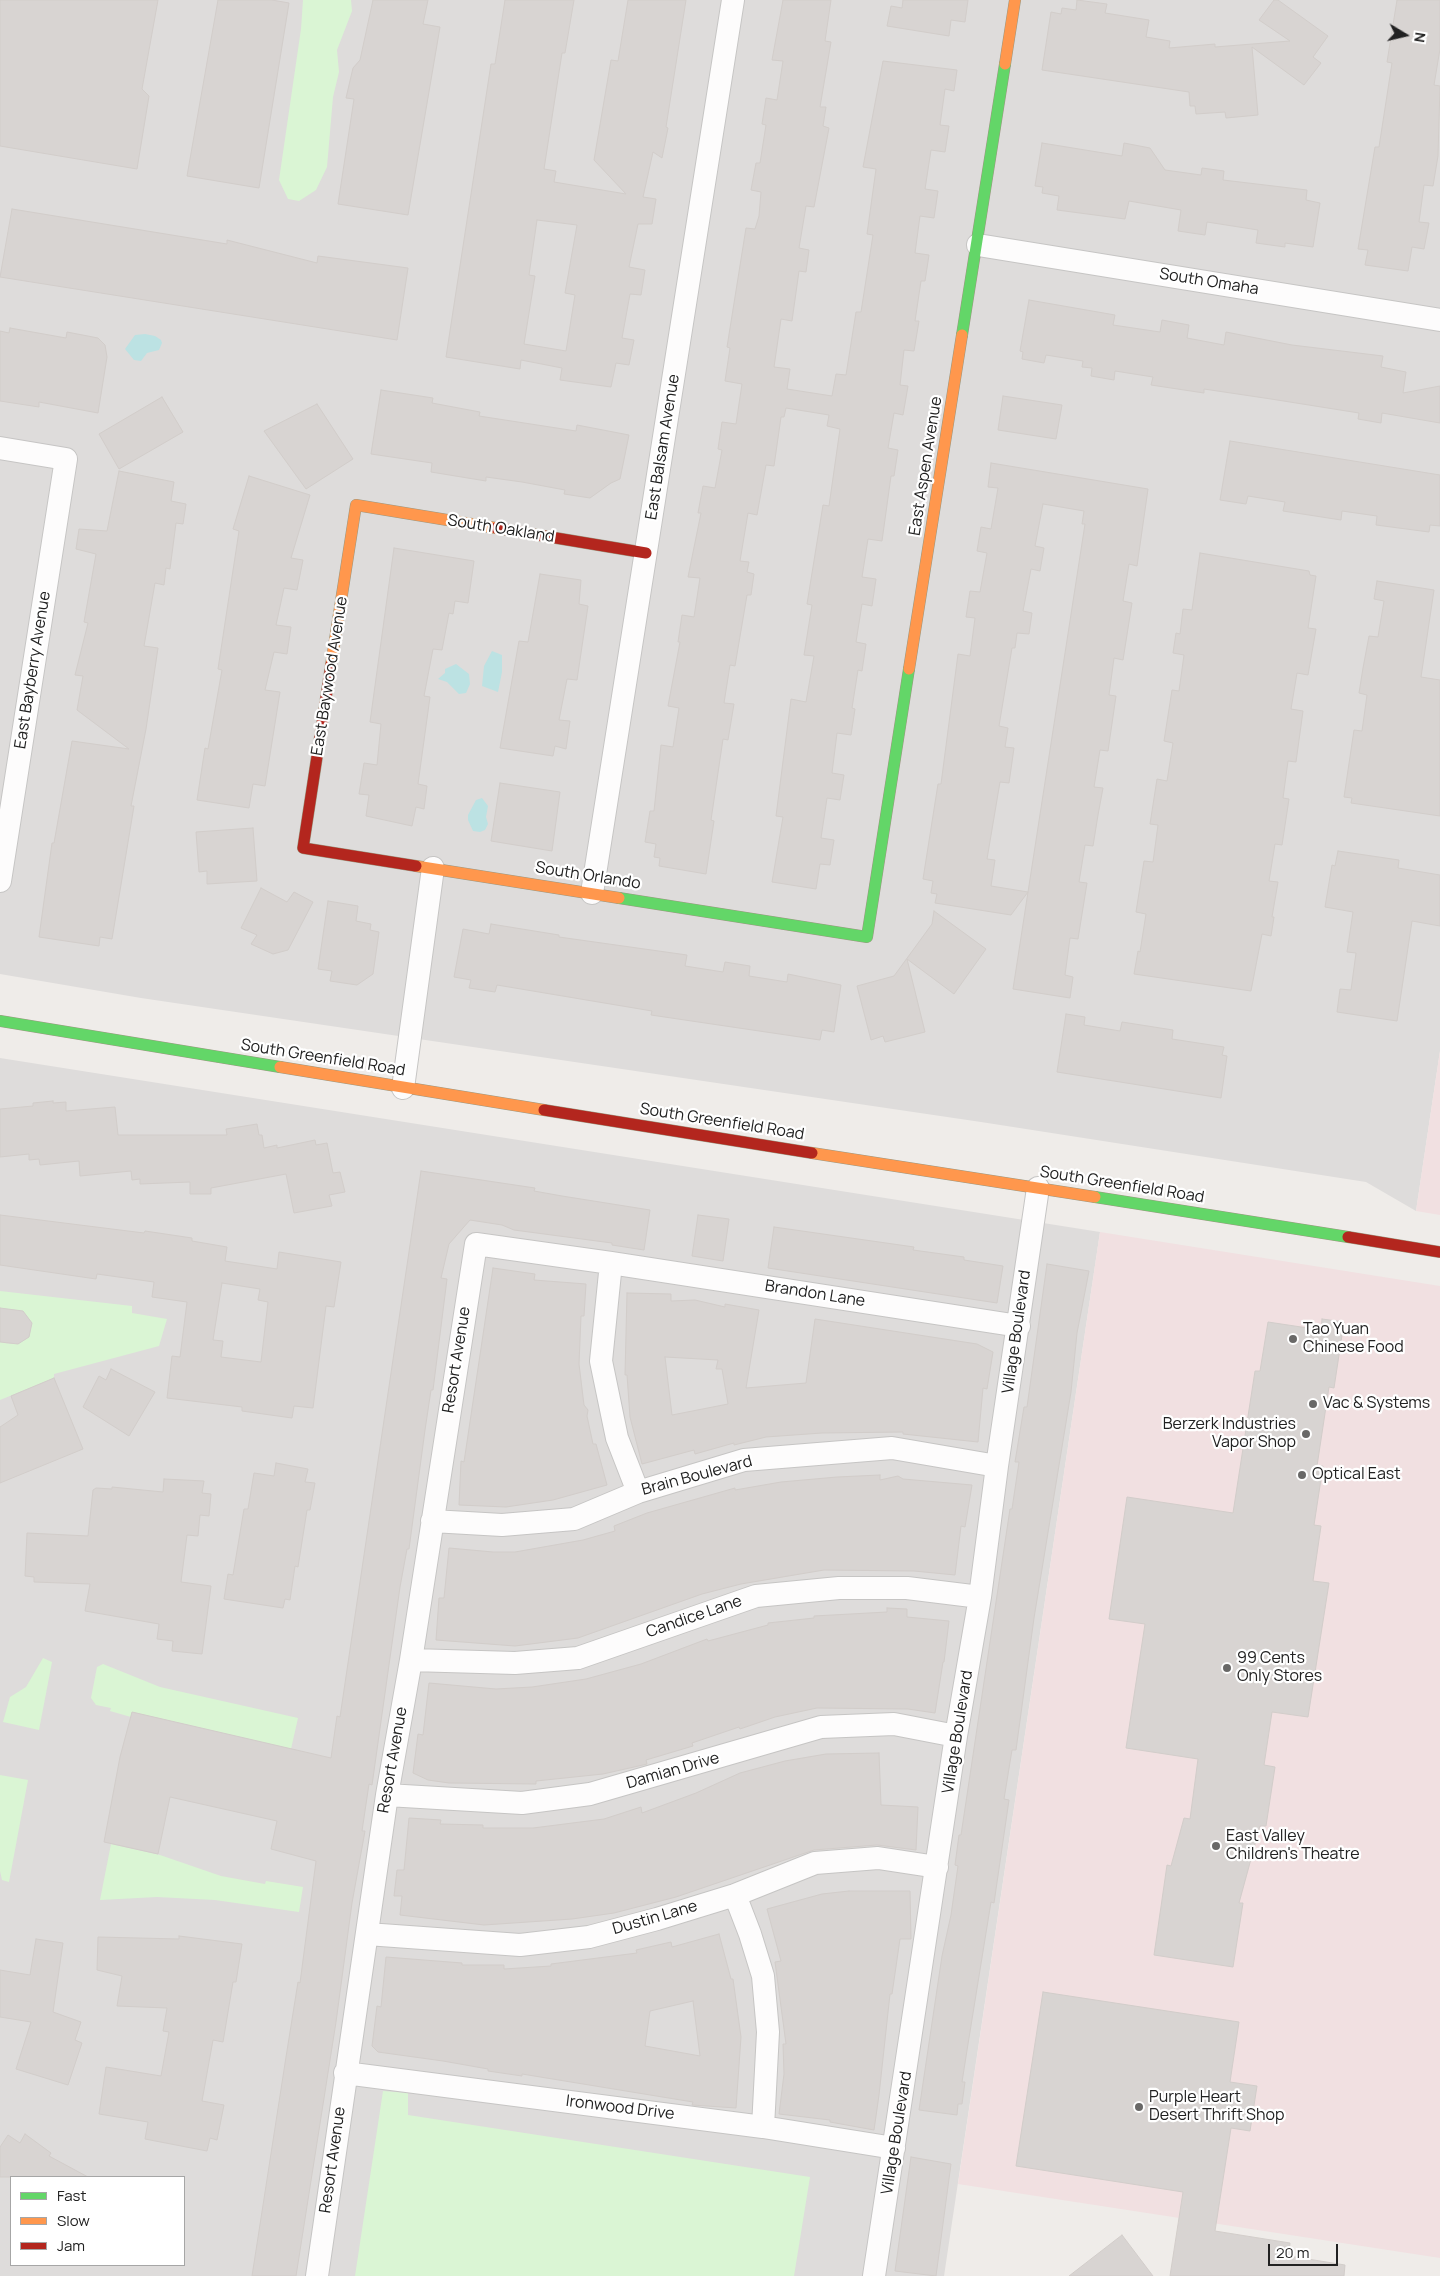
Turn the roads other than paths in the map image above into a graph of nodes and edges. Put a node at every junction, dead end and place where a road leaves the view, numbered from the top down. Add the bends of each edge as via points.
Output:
1 (733, 0) edge
2 (1015, 0) edge
3 (978, 245) junction
4 (1440, 320) edge
5 (0, 448) edge
6 (356, 504) joint
7 (646, 553) junction
8 (303, 848) joint
9 (433, 868) junction
10 (0, 881) edge
11 (592, 893) junction
12 (867, 937) joint
13 (0, 1021) edge
14 (402, 1088) junction
15 (1038, 1188) junction
16 (476, 1244) joint
17 (1440, 1252) edge
18 (611, 1262) junction
19 (1019, 1326) junction
20 (997, 1466) junction
21 (638, 1492) junction
22 (432, 1521) junction
23 (980, 1597) junction
24 (411, 1660) junction
25 (956, 1736) junction
26 (387, 1795) junction
27 (937, 1867) junction
28 (735, 1895) junction
29 (367, 1934) junction
30 (345, 2072) junction
31 (763, 2127) junction
32 (894, 2148) junction
33 (316, 2276) edge
34 (874, 2276) edge

1 - 7 street, East Balsam Avenue
2 - 3 street, East Aspen Avenue
3 - 4 street, South Omaha
3 - 12 street, East Aspen Avenue
5 - 10 street, East Bayberry Avenue via 66,458
6 - 7 street, South Oakland
6 - 8 street, East Baywood Avenue
7 - 11 street, East Balsam Avenue
8 - 9 street, South Orlando
9 - 11 street, South Orlando
9 - 14 street
11 - 12 street, South Orlando
13 - 14 street, South Greenfield Road
14 - 15 street, South Greenfield Road
15 - 17 street, South Greenfield Road
15 - 19 street, Village Boulevard
16 - 18 street, Brandon Lane
16 - 22 street, Resort Avenue
18 - 19 street, Brandon Lane
18 - 21 street via 601,1361 617,1438
19 - 20 street, Village Boulevard
20 - 21 street, Brain Boulevard via 892,1448 744,1460
20 - 23 street, Village Boulevard
21 - 22 street, Brain Boulevard via 574,1519 502,1525
22 - 24 street, Resort Avenue
23 - 24 street, Candice Lane via 907,1588 839,1588 756,1596 578,1658 515,1663
23 - 25 street, Village Boulevard
24 - 26 street, Resort Avenue
25 - 26 street, Damian Drive via 894,1724 821,1727 590,1794 522,1803
25 - 27 street, Village Boulevard
26 - 29 street, Resort Avenue
27 - 28 street, Dustin Lane via 878,1858 815,1864
27 - 32 street, Village Boulevard
28 - 29 street, Dustin Lane via 589,1937 520,1945
28 - 31 street via 763,1976 768,2032
29 - 30 street, Resort Avenue
30 - 31 street, Ironwood Drive
30 - 33 street, Resort Avenue
31 - 32 street, Ironwood Drive
32 - 34 street, Village Boulevard

